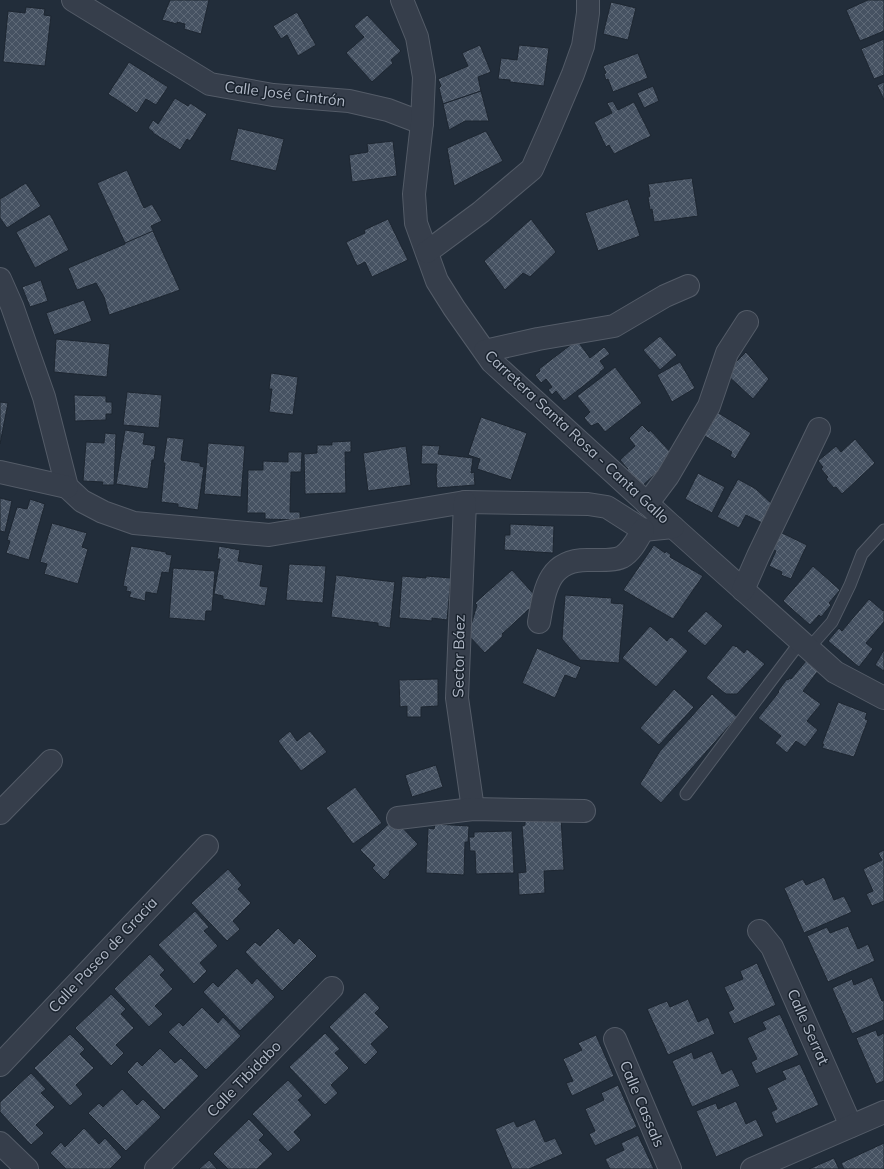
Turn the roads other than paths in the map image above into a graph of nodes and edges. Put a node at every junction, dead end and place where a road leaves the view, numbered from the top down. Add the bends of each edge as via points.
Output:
1 (73, 0) edge
2 (402, 0) edge
3 (588, 0) edge
4 (422, 123) junction
5 (427, 252) junction
6 (0, 279) edge
7 (688, 286) dead end
8 (747, 322) dead end
9 (484, 351) junction
10 (820, 428) dead end
11 (0, 472) edge
12 (67, 487) junction
13 (464, 502) junction
14 (647, 504) junction
15 (673, 527) junction
16 (643, 530) junction
17 (884, 530) edge
18 (743, 590) junction
19 (539, 622) dead end
20 (805, 645) junction
21 (884, 698) edge
22 (51, 761) dead end
23 (686, 794) dead end
24 (473, 809) junction
25 (584, 811) dead end
26 (0, 813) edge
27 (398, 818) dead end
28 (207, 846) dead end
29 (759, 932) dead end
30 (332, 988) dead end
31 (615, 1040) dead end
32 (0, 1065) edge
33 (884, 1112) edge
34 (851, 1126) junction
35 (0, 1143) edge
36 (27, 1169) edge
37 (156, 1169) edge
38 (670, 1169) edge
39 (752, 1169) edge

1 - 4 street, Calle José Cintrón via 210,84 273,94 349,101 388,110
2 - 4 street, Carretera Santa Rosa - Canta Gallo via 417,37 424,77
3 - 5 street via 583,46 552,126 532,169 481,212
4 - 5 street, Carretera Santa Rosa - Canta Gallo via 414,194 416,223
5 - 9 street, Carretera Santa Rosa - Canta Gallo via 437,281
6 - 12 street via 44,397
7 - 9 street via 665,296 614,326
8 - 14 street via 727,353 709,406 668,476
9 - 14 street, Carretera Santa Rosa - Canta Gallo via 492,362
10 - 18 street
11 - 12 street
12 - 13 street via 82,501 134,523 269,535
13 - 16 street via 588,504 607,507
13 - 24 street, Sector Báez via 457,698
14 - 15 street, Carretera Santa Rosa - Canta Gallo
15 - 16 street
15 - 18 street, Carretera Santa Rosa - Canta Gallo
16 - 19 street via 631,550 621,558 584,559 569,562 557,569 544,594
17 - 20 lane via 862,554 832,622
18 - 20 street, Carretera Santa Rosa - Canta Gallo
20 - 21 street, Carretera Santa Rosa - Canta Gallo via 835,672
20 - 23 lane
22 - 26 street
24 - 25 street
24 - 27 street
28 - 32 street, Calle Paseo de Gracia
29 - 34 street, Calle Serrat via 772,947
30 - 37 street, Calle Tibidabo
31 - 38 street, Calle Cassals
33 - 34 street
34 - 39 street
35 - 36 street

